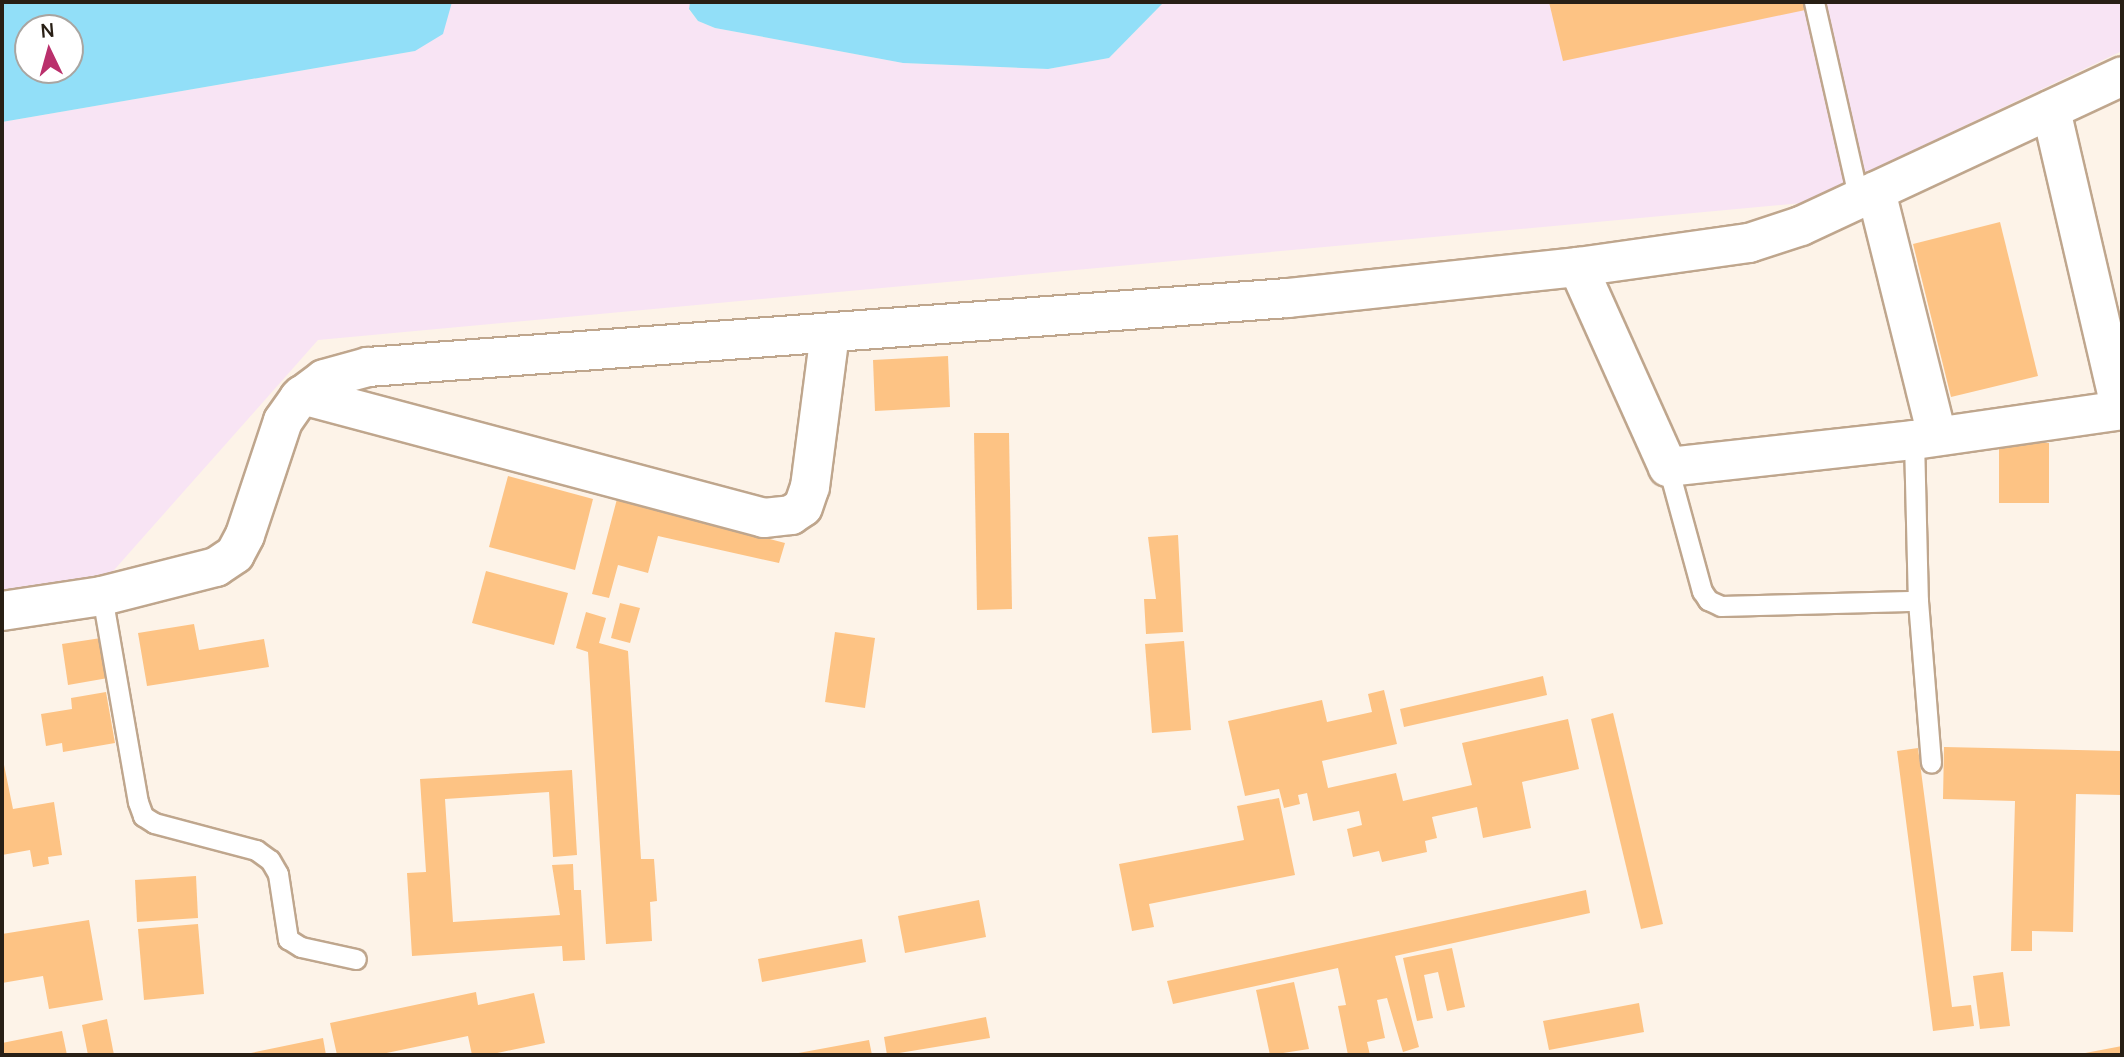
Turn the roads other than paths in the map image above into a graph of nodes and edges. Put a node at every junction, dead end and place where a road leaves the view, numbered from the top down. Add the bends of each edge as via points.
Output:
1 (1814, 2) edge
2 (2122, 76) edge
3 (2051, 110) junction
4 (1868, 195) junction
5 (1578, 267) junction
6 (830, 332) junction
7 (302, 395) junction
8 (2122, 410) edge
9 (1925, 438) junction
10 (1668, 467) junction
11 (102, 596) junction
12 (1918, 601) junction
13 (2, 611) edge
14 (1931, 762) dead end
15 (356, 959) dead end

1 - 4 lane
2 - 3 street
3 - 4 street
3 - 8 street
4 - 5 street via 1801,226 1749,243
4 - 9 street
5 - 6 street via 1287,298
5 - 10 street
6 - 7 street via 368,367 324,379
6 - 7 street via 810,487 803,508 791,515 764,518
7 - 11 street via 283,421 235,554 200,573
8 - 9 street
9 - 10 street
9 - 12 lane
10 - 12 lane via 1702,591 1709,600 1721,606
11 - 13 street
11 - 15 lane via 143,816 154,823 256,850 270,860 278,874 288,939 301,947
12 - 14 lane

